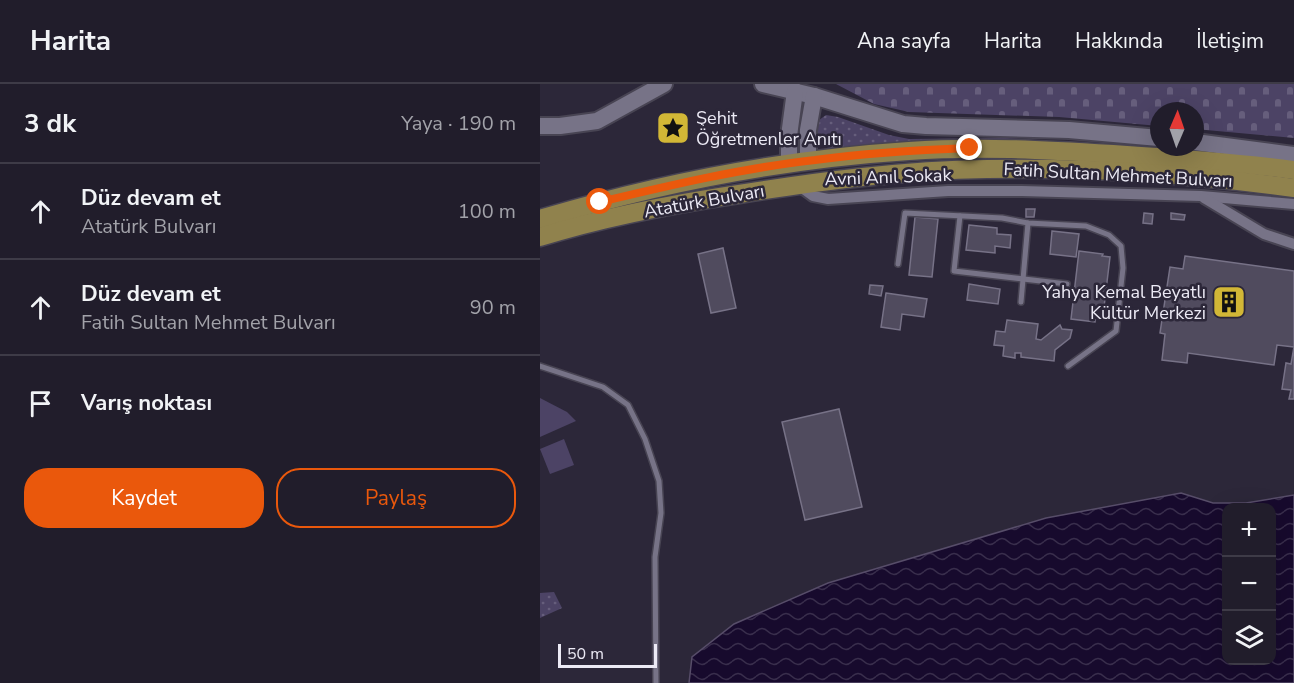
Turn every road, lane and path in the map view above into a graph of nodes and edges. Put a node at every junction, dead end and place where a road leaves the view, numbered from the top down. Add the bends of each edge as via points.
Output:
1 (664, 84) edge
2 (763, 84) edge
3 (795, 92) junction
4 (814, 96) junction
5 (540, 126) edge
6 (1150, 137) edge
7 (1204, 143) edge
8 (1294, 155) edge
9 (808, 160) junction
10 (789, 163) junction
11 (1294, 170) edge
12 (798, 185) junction
13 (1294, 188) edge
14 (779, 196) dead end
15 (1201, 196) junction
16 (1294, 204) edge
17 (960, 216) junction
18 (540, 219) edge
19 (1028, 223) junction
20 (540, 237) edge
21 (1294, 244) edge
22 (898, 264) dead end
23 (1023, 279) junction
24 (1067, 284) dead end
25 (1021, 302) dead end
26 (540, 366) edge
27 (1068, 366) dead end
28 (656, 683) edge

1 - 5 street via 597,121
2 - 3 street
3 - 4 street
3 - 10 street
4 - 6 street via 903,124
4 - 9 street
7 - 8 street
9 - 10 main road, Fatih Sultan Mehmet Bulvarı
9 - 11 main road, Fatih Sultan Mehmet Bulvarı via 970,148 1140,156
9 - 12 main road
10 - 12 main road
10 - 18 main road, Atatürk Bulvarı via 668,186
12 - 13 main road, Fatih Sultan Mehmet Bulvarı via 986,169 1162,174
12 - 14 lane
12 - 15 street, Avni Anıl Sokak via 813,196 828,199 948,191
12 - 20 main road, Atatürk Bulvarı via 693,201
15 - 16 street
15 - 21 street, Avni Anıl Sokak via 1264,234
17 - 19 lane
17 - 22 lane via 905,213
17 - 23 lane via 954,271
19 - 23 lane
19 - 27 lane via 1086,226 1109,235 1121,246 1123,268 1116,331
23 - 24 lane
23 - 25 lane
26 - 28 lane via 603,387 628,405 645,439 658,481 661,513 655,557

